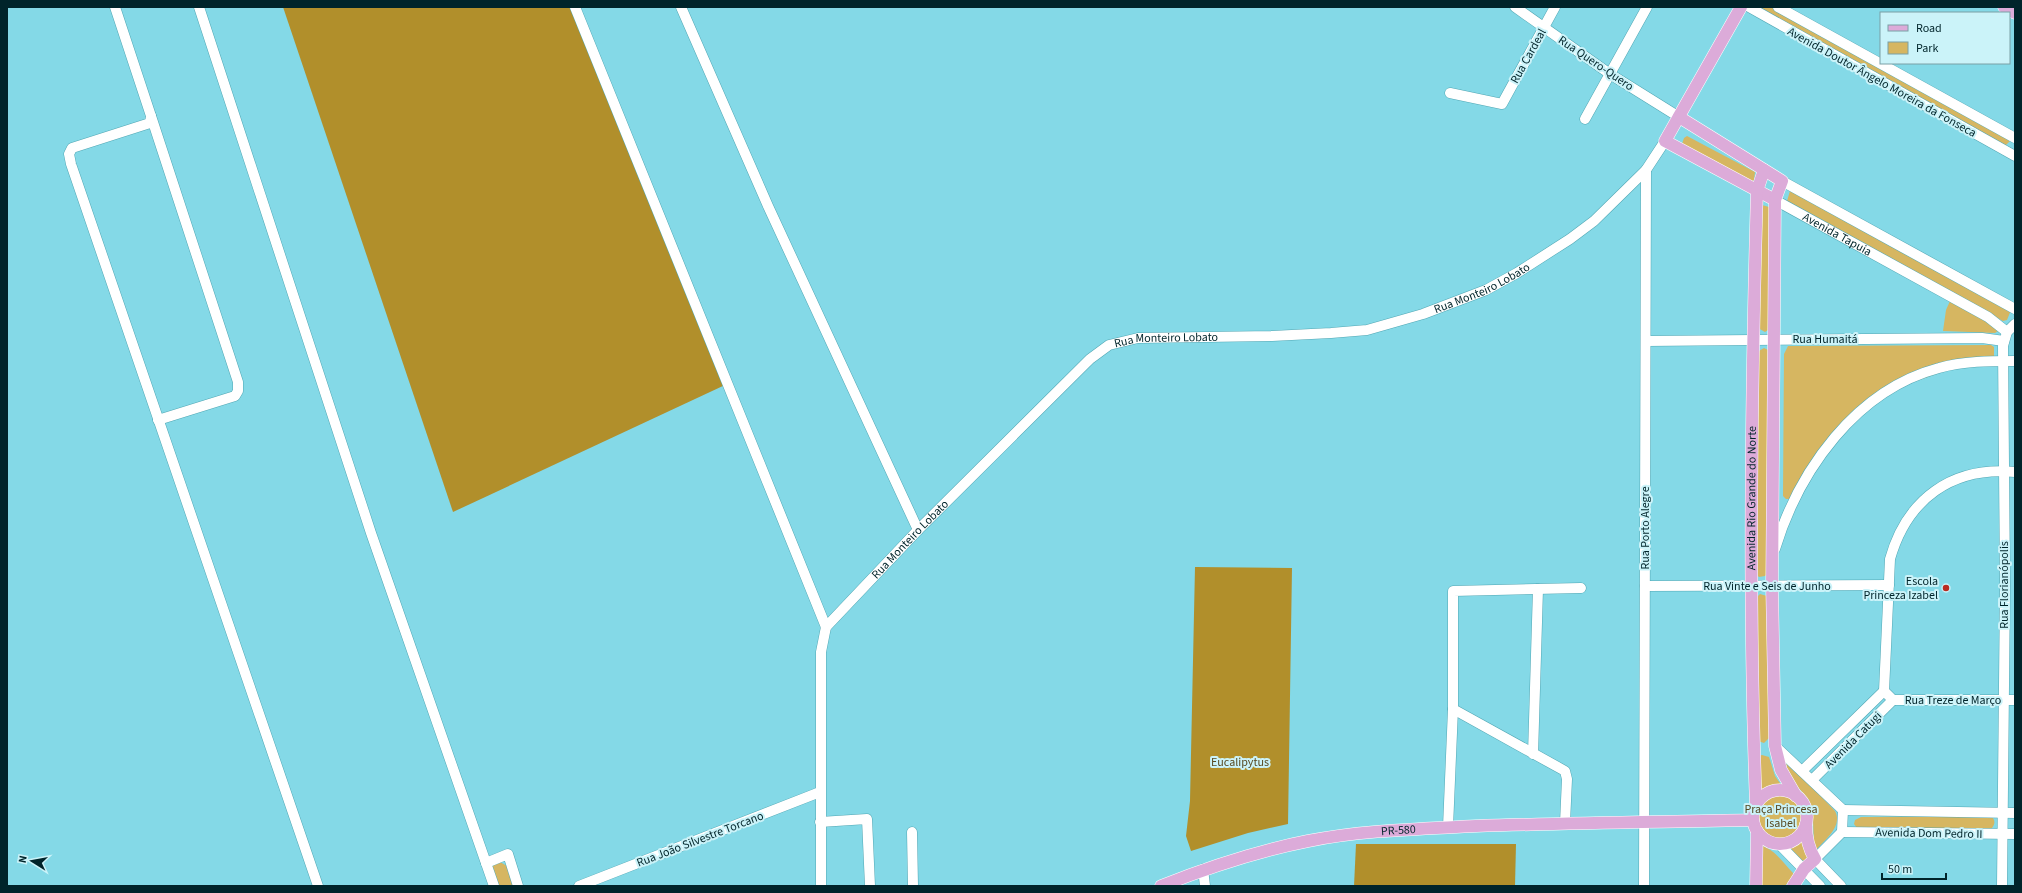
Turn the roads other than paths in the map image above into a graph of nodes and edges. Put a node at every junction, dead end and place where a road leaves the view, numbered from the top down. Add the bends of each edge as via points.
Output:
1 (115, 7) edge
2 (199, 7) edge
3 (575, 7) edge
4 (681, 7) edge
5 (1515, 7) edge
6 (1555, 7) edge
7 (1647, 7) edge
8 (1741, 7) edge
9 (1749, 7) edge
10 (1778, 7) edge
11 (2004, 7) edge
12 (2015, 13) edge
13 (1543, 28) junction
14 (1880, 63) edge
15 (1881, 64) edge
16 (1610, 74) junction
17 (1450, 93) dead end
18 (151, 116) junction
19 (1679, 117) junction
20 (1585, 120) dead end
21 (2015, 138) edge
22 (1664, 141) junction
23 (2015, 142) edge
24 (2012, 155) edge
25 (1646, 170) junction
26 (1764, 170) junction
27 (1782, 181) junction
28 (1757, 191) junction
29 (1775, 200) junction
30 (2015, 309) edge
31 (2015, 324) edge
32 (2006, 336) junction
33 (1753, 339) junction
34 (1775, 339) junction
35 (1646, 341) junction
36 (2015, 361) edge
37 (2003, 362) junction
38 (158, 420) junction
39 (2004, 471) junction
40 (2015, 472) edge
41 (918, 530) junction
42 (1773, 555) junction
43 (1889, 585) junction
44 (2010, 585) edge
45 (1644, 586) junction
46 (1752, 586) junction
47 (1772, 586) junction
48 (1581, 588) dead end
49 (1538, 589) junction
50 (826, 627) junction
51 (1884, 692) junction
52 (1893, 700) junction
53 (2015, 700) edge
54 (2003, 701) junction
55 (1452, 709) junction
56 (1775, 746) junction
57 (1754, 748) junction
58 (1533, 754) junction
59 (1802, 771) junction
60 (1812, 780) junction
61 (820, 792) junction
62 (1796, 796) junction
63 (1756, 805) junction
64 (1843, 810) junction
65 (2004, 812) junction
66 (2015, 813) edge
67 (1753, 820) junction
68 (1806, 821) junction
69 (820, 822) junction
70 (1565, 823) junction
71 (1644, 823) junction
72 (1448, 827) junction
73 (1757, 831) junction
74 (912, 832) dead end
75 (1842, 832) junction
76 (2003, 834) junction
77 (2015, 834) edge
78 (1779, 844) junction
79 (1815, 859) junction
80 (486, 862) junction
81 (1203, 869) junction
82 (1804, 869) junction
83 (318, 886) edge
84 (494, 886) edge
85 (518, 886) edge
86 (579, 886) edge
87 (821, 886) edge
88 (870, 886) edge
89 (913, 886) edge
90 (1161, 886) edge
91 (1205, 886) edge
92 (1644, 886) edge
93 (1756, 886) edge
94 (1793, 886) edge
95 (1820, 886) edge
96 (1841, 886) edge
97 (2002, 886) edge

1 - 18 street
2 - 80 street via 371,533
3 - 50 street
4 - 41 street via 768,206
5 - 13 street, Rua Quero-Quero
6 - 13 street, Rua Cardeal
7 - 16 street
8 - 19 main road, Rua Monteiro Lobato
9 - 24 street, Avenida Doutor Ângelo Moreira da Fonseca
10 - 14 street, Avenida Doutor Ângelo Moreira da Fonseca
11 - 12 main road
13 - 16 street, Rua Quero-Quero
13 - 17 street, Rua Cardeal via 1502,104
15 - 21 street, Avenida Doutor Ângelo Moreira da Fonseca
16 - 19 street, Rua Quero-Quero
16 - 20 street
18 - 38 street via 238,382 235,396
18 - 38 street via 150,123 72,148 69,154
19 - 22 main road, Rua Monteiro Lobato
19 - 26 main road, Avenida Tapuia
22 - 25 street, Rua Monteiro Lobato
22 - 28 main road, Avenida Tapuia
23 - 24 street
25 - 35 street, Rua Porto Alegre
25 - 41 street, Rua Monteiro Lobato via 1594,221 1554,250 1486,290 1423,314 1366,330 1272,336 1138,338 1109,345 1090,359 996,450
26 - 27 main road, Avenida Tapuia
26 - 28 main road, Avenida Rio Grande do Norte
27 - 29 main road
27 - 30 street, Avenida Tapuia
28 - 29 main road, Avenida Tapuia
28 - 33 main road, Avenida Rio Grande do Norte
29 - 32 street, Avenida Tapuia via 1988,317
29 - 34 main road, Avenida Rio Grande do Norte
31 - 32 street
32 - 34 street, Rua Humaitá
32 - 37 street, Rua Florianópolis
33 - 34 street, Rua Humaitá
33 - 35 street, Rua Humaitá
33 - 46 main road, Avenida Rio Grande do Norte
34 - 42 main road, Avenida Rio Grande do Norte
35 - 45 street, Rua Porto Alegre
36 - 37 street
37 - 39 street, Rua Florianópolis
37 - 42 street via 1955,364 1939,368 1905,381 1870,402 1853,417 1816,463 1791,505
38 - 83 street
39 - 40 street
39 - 43 street via 1976,473 1952,480 1917,506 1896,539 1890,559
39 - 44 street, Rua Florianópolis
41 - 50 street, Rua Monteiro Lobato
42 - 47 main road, Avenida Rio Grande do Norte
43 - 47 street, Rua Vinte e Seis de Junho
43 - 51 street
44 - 54 street, Rua Florianópolis
45 - 46 street, Rua Vinte e Seis de Junho
45 - 71 street, Rua Porto Alegre
46 - 47 street, Rua Vinte e Seis de Junho
46 - 57 main road, Avenida Rio Grande do Norte
47 - 56 main road, Avenida Rio Grande do Norte
48 - 49 street
49 - 55 street via 1453,591
49 - 58 street
50 - 61 street, Rua Monteiro Lobato via 820,652
51 - 52 street, Rua Treze de Março
51 - 59 street, Avenida Catugi
52 - 54 street, Rua Treze de Março
52 - 60 street, Avenida Catugi
53 - 54 street, Rua Treze de Março
54 - 65 street, Rua Florianópolis
55 - 58 street
55 - 72 street
56 - 57 main road
56 - 59 street
56 - 62 main road, Avenida Rio Grande do Norte via 1781,770
57 - 63 main road, Avenida Rio Grande do Norte
58 - 70 street via 1565,771
59 - 60 street
60 - 64 street
61 - 69 street, Rua Monteiro Lobato
61 - 86 street, Rua João Silvestre Torcano
62 - 63 main road via 1782,790 1774,791 1766,794
62 - 68 main road via 1804,807
63 - 67 main road
64 - 65 street, Avenida Dom Pedro II
64 - 75 street
65 - 66 street, Avenida Dom Pedro II
65 - 76 street, Rua Florianópolis
67 - 71 main road, PR-580
67 - 73 main road
68 - 78 main road via 1804,828 1794,840
68 - 79 main road via 1809,850
69 - 87 street, Rua Monteiro Lobato
69 - 88 street via 868,819
70 - 71 main road, PR-580 / PR-580
70 - 72 main road, PR-580 / PR-580
71 - 92 street, Rua Porto Alegre
72 - 81 main road, PR-580 / PR-580 via 1309,840
73 - 78 main road via 1763,838
73 - 93 main road
74 - 89 street
75 - 76 street, Avenida Dom Pedro II
75 - 79 street
76 - 77 street, Avenida Dom Pedro II
76 - 97 street, Rua Florianópolis
78 - 82 street
79 - 82 main road
79 - 96 street
80 - 84 street
80 - 85 street via 508,854
81 - 90 main road, PR-580 / PR-580
81 - 91 street
82 - 94 main road
82 - 95 street

